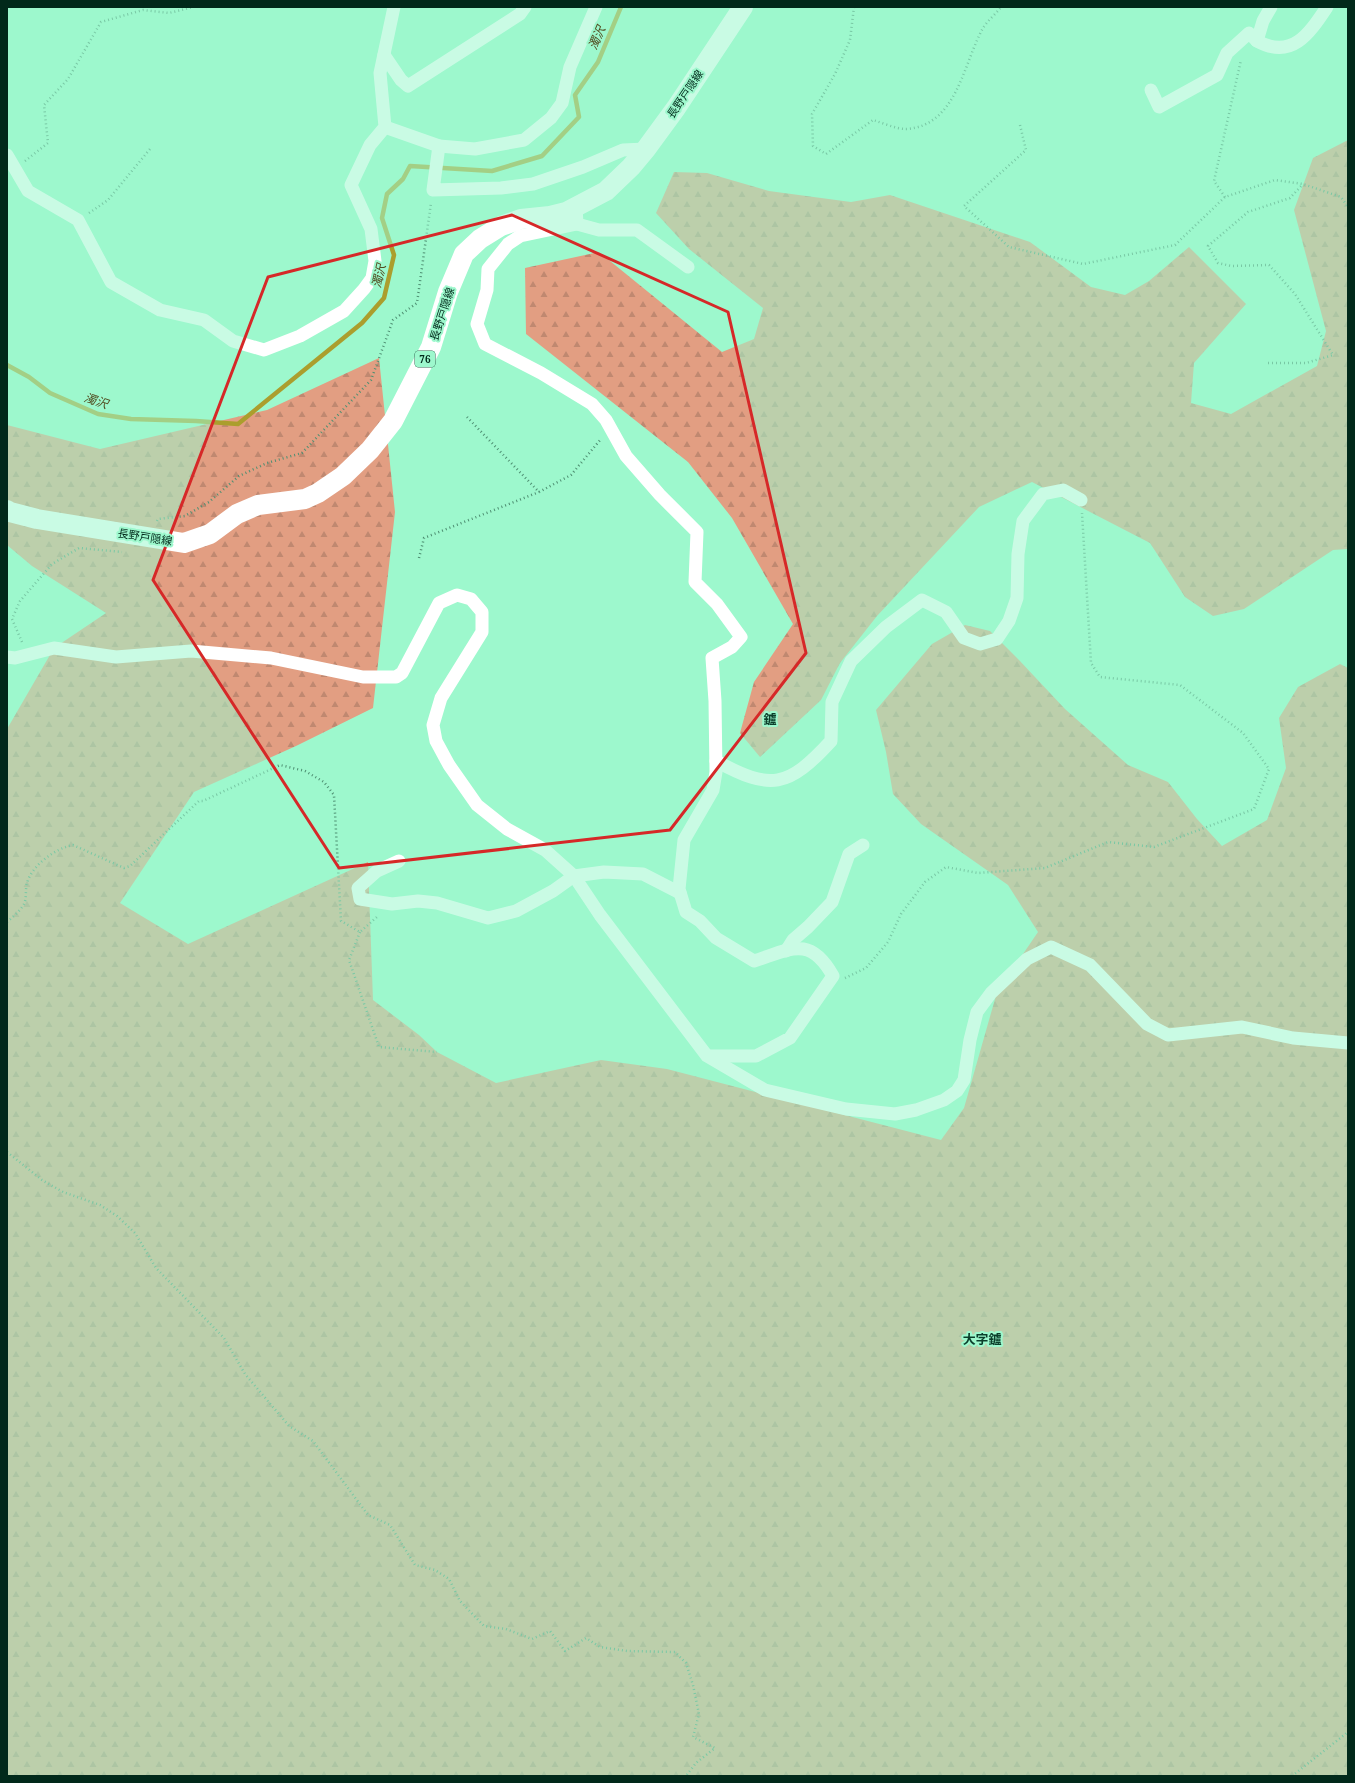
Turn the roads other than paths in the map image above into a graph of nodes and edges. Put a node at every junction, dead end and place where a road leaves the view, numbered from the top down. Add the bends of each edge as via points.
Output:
1 (394, 7) edge
2 (525, 7) edge
3 (596, 7) edge
4 (743, 7) edge
5 (1271, 7) edge
6 (1327, 7) edge
7 (1257, 41) junction
8 (384, 55) junction
9 (1151, 90) dead end
10 (385, 127) junction
11 (646, 149) junction
12 (438, 152) junction
13 (7, 155) edge
14 (576, 216) junction
15 (688, 267) dead end
16 (1081, 500) road end
17 (7, 510) edge
18 (7, 657) edge
19 (716, 761) junction
20 (863, 844) dead end
21 (399, 861) dead end
22 (574, 876) junction
23 (680, 893) junction
24 (786, 951) junction
25 (1348, 1043) edge
26 (707, 1056) junction

1 - 8 street
2 - 8 street via 520,14 408,86
3 - 12 street via 570,67 562,103 551,118 524,140 475,149
4 - 11 main road, 長野戸隠線 / 76
5 - 7 street via 1263,21
6 - 7 street via 1307,35 1286,48 1269,47
7 - 9 street via 1250,33 1227,53 1217,74 1159,107
8 - 10 street via 380,73
10 - 12 street
10 - 13 street via 370,145 351,185 371,229 375,261 372,278 344,311 300,336 264,350 233,341 204,320 160,310 111,282 78,220 28,191
11 - 12 street via 623,150 533,184 501,188 434,184
11 - 14 main road, 長野戸隠線 / 76 via 606,191
14 - 15 street via 598,230 637,230
14 - 17 main road, 長野戸隠線 / 76 via 521,219 501,226 480,239 464,254 448,292 431,347 393,421 370,450 343,476 318,493 305,499 258,505 237,514 210,534 184,543 37,519
14 - 19 street via 520,236 508,244 488,269 487,290 477,324 485,344 592,404 606,420 626,456 697,532 695,582 718,604 741,637 732,647 712,658
16 - 19 street via 1063,490 1043,494 1023,521 1018,554 1017,598 1009,621 997,639 980,644 964,638 946,612 922,600 886,627 851,661 832,702 830,741 818,755 796,772 780,780 768,782 739,774
18 - 22 street via 15,658 54,648 116,657 191,651 272,658 363,677 396,677 402,674 439,604 457,595 471,599 482,612 482,632 441,698 434,725 436,741 477,805 507,829 545,850
19 - 23 street via 713,790 684,840
20 - 24 street via 849,854 832,902 793,940
21 - 22 street via 377,871 358,888 360,899 392,904 418,901 437,903 488,918 516,911
22 - 23 street via 604,872 643,874
22 - 26 street via 600,915
23 - 24 street via 686,912 700,921 716,938 754,961
24 - 26 street via 809,950 824,961 833,976 790,1038 756,1056
25 - 26 street via 1293,1038 1242,1027 1168,1035 1147,1024 1090,965 1051,947 1027,960 990,993 977,1012 964,1080 957,1091 944,1100 916,1110 895,1114 846,1109 766,1090

